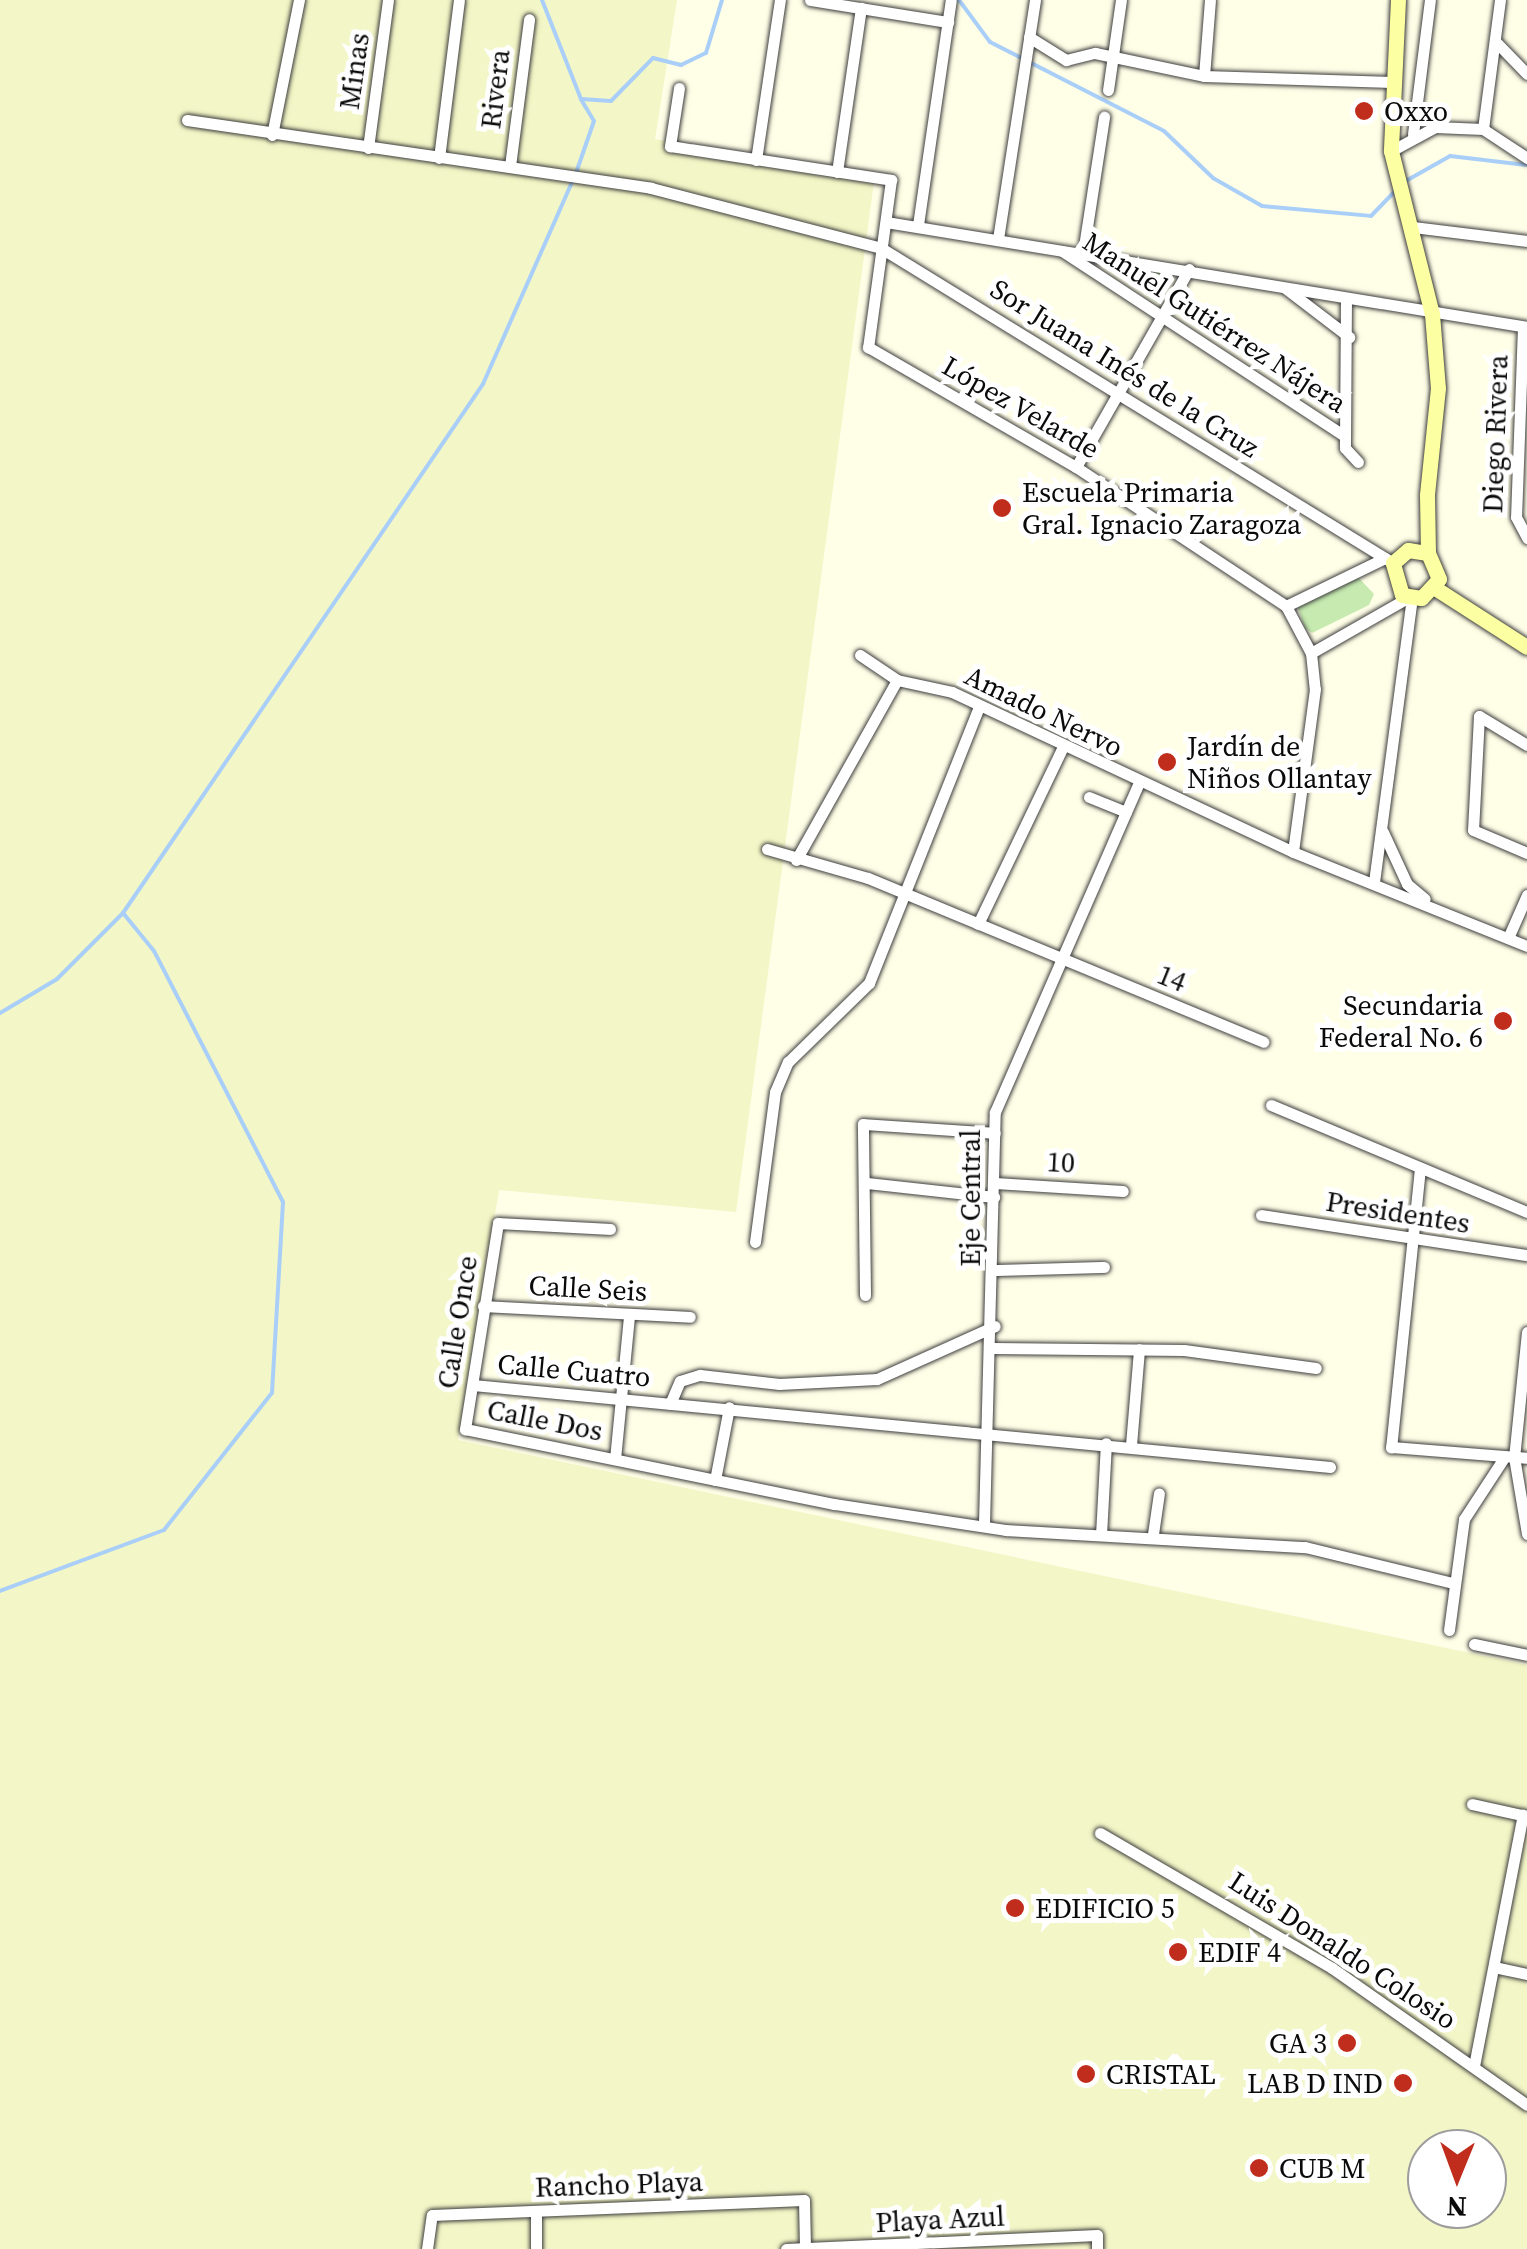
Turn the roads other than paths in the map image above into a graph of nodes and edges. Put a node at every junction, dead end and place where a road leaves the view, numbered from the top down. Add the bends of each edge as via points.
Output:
1 (299, 0) edge
2 (388, 0) edge
3 (459, 0) edge
4 (780, 0) edge
5 (810, 0) edge
6 (950, 0) edge
7 (1035, 0) edge
8 (1121, 0) edge
9 (1210, 0) edge
10 (1398, 0) edge
11 (1430, 0) edge
12 (1500, 0) edge
13 (862, 8) junction
14 (529, 19) dead end
15 (948, 22) junction
16 (1495, 41) junction
17 (1029, 42) junction
18 (1114, 54) junction
19 (1527, 74) edge
20 (1204, 76) junction
21 (1392, 82) junction
22 (678, 88) dead end
23 (1108, 90) dead end
24 (1104, 116) dead end
25 (187, 120) dead end
26 (1483, 129) junction
27 (1413, 134) junction
28 (272, 135) junction
29 (368, 148) junction
30 (1391, 151) junction
31 (439, 158) junction
32 (1527, 158) edge
33 (756, 160) junction
34 (510, 166) junction
35 (837, 172) junction
36 (886, 222) junction
37 (918, 225) junction
38 (1413, 227) junction
39 (998, 239) junction
40 (1527, 241) edge
41 (882, 248) junction
42 (1058, 249) junction
43 (1083, 253) junction
44 (1189, 269) junction
45 (1280, 285) junction
46 (1346, 298) junction
47 (1432, 314) junction
48 (1162, 320) junction
49 (1525, 327) edge
50 (1350, 337) junction
51 (1117, 393) junction
52 (1524, 410) edge
53 (1345, 436) junction
54 (1358, 462) dead end
55 (1076, 467) junction
56 (1527, 538) edge
57 (1428, 553) junction
58 (1388, 561) junction
59 (1435, 588) junction
60 (1411, 598) junction
61 (1286, 606) junction
62 (1527, 647) edge
63 (1311, 654) junction
64 (860, 655) dead end
65 (897, 680) junction
66 (979, 707) junction
67 (1527, 744) edge
68 (1062, 750) junction
69 (1139, 783) junction
70 (1089, 797) dead end
71 (1126, 812) junction
72 (1382, 824) junction
73 (766, 850) dead end
74 (1292, 852) junction
75 (1527, 852) edge
76 (796, 860) junction
77 (1374, 882) junction
78 (901, 891) junction
79 (1527, 895) edge
80 (1436, 908) junction
81 (978, 924) junction
82 (1508, 938) junction
83 (1527, 946) edge
84 (1063, 960) junction
85 (1263, 1042) dead end
86 (1270, 1105) dead end
87 (995, 1134) junction
88 (1420, 1168) junction
89 (867, 1183) junction
90 (995, 1183) junction
91 (1124, 1191) dead end
92 (994, 1197) junction
93 (1527, 1212) edge
94 (1261, 1216) dead end
95 (610, 1229) dead end
96 (755, 1242) dead end
97 (1412, 1242) junction
98 (1527, 1255) edge
99 (1104, 1267) dead end
100 (994, 1270) junction
101 (865, 1295) dead end
102 (483, 1306) junction
103 (629, 1317) junction
104 (690, 1317) dead end
105 (995, 1326) junction
106 (1527, 1332) edge
107 (992, 1348) junction
108 (1139, 1349) junction
109 (1316, 1368) dead end
110 (473, 1385) junction
111 (622, 1399) junction
112 (670, 1404) junction
113 (729, 1407) junction
114 (465, 1430) joint
115 (987, 1433) junction
116 (1106, 1443) junction
117 (1130, 1445) junction
118 (1515, 1457) edge
119 (615, 1459) junction
120 (1330, 1467) dead end
121 (715, 1480) junction
122 (1159, 1492) dead end
123 (984, 1523) junction
124 (1153, 1534) junction
125 (1527, 1534) edge
126 (1102, 1535) junction
127 (1453, 1583) junction
128 (1449, 1630) dead end
129 (1474, 1644) dead end
130 (1527, 1655) edge
131 (1472, 1804) dead end
132 (1525, 1815) edge
133 (1100, 1832) dead end
134 (1494, 1967) junction
135 (1527, 1974) edge
136 (1474, 2066) junction
137 (1527, 2105) edge
138 (536, 2212) junction
139 (1097, 2242) edge
140 (1010, 2244) edge
141 (806, 2248) edge
142 (427, 2249) edge
143 (536, 2249) edge
144 (786, 2249) edge
145 (892, 2249) edge

1 - 28 street
2 - 29 street, Minas
3 - 31 street
4 - 33 street
5 - 13 street
6 - 15 street
7 - 17 street
8 - 18 street
9 - 20 street
10 - 21 main road
11 - 27 street
12 - 16 street
13 - 15 street
13 - 35 street
14 - 34 street, Rivera
15 - 37 street
16 - 19 street
16 - 26 street
17 - 18 street via 1066,60
17 - 39 street
18 - 20 street
18 - 23 street
20 - 21 street
21 - 30 main road
22 - 33 street via 670,146
24 - 43 street
25 - 28 street, Sor Juana Inés de la Cruz
26 - 27 street
26 - 32 street
27 - 30 street
28 - 29 street, Sor Juana Inés de la Cruz
29 - 31 street, Sor Juana Inés de la Cruz
30 - 38 main road
31 - 34 street, Sor Juana Inés de la Cruz
33 - 35 street
34 - 41 street, Sor Juana Inés de la Cruz via 652,188
35 - 36 street via 891,180
36 - 37 street
36 - 41 street
37 - 39 street
38 - 40 street
38 - 47 main road
39 - 42 street
41 - 51 street, Sor Juana Inés de la Cruz
41 - 55 street, López Velarde via 868,347
42 - 43 street
42 - 48 street, Manuel Gutiérrez Nájera
43 - 44 street
44 - 45 street
44 - 48 street
45 - 46 street
45 - 50 street
46 - 47 street
46 - 50 street
47 - 49 street
47 - 57 main road via 1438,388
48 - 51 street
48 - 53 street, Manuel Gutiérrez Nájera
49 - 52 street, Diego Rivera
50 - 53 street
51 - 55 street
51 - 58 street, Sor Juana Inés de la Cruz
52 - 56 street, Diego Rivera via 1516,517
53 - 54 street
55 - 61 street, López Velarde
57 - 58 main road via 1408,550
57 - 59 main road via 1439,569
58 - 60 main road via 1394,588
58 - 61 street
59 - 60 main road
59 - 62 main road
60 - 63 street
60 - 72 street
61 - 63 street, López Velarde
63 - 74 street
64 - 65 street, Amado Nervo
65 - 66 street, Amado Nervo
65 - 76 street
66 - 68 street, Amado Nervo
66 - 78 street
67 - 75 street via 1479,716 1473,830
68 - 69 street, Amado Nervo
68 - 81 street
69 - 71 street, Eje Central
69 - 74 street, Amado Nervo
70 - 71 street
71 - 84 street, Eje Central
72 - 77 street
72 - 80 street via 1407,884
73 - 76 street, 14
74 - 77 street, Amado Nervo
76 - 78 street, 14
77 - 80 street, Amado Nervo
78 - 81 street, 14
78 - 96 street via 869,982 788,1062 775,1092
79 - 82 street
80 - 82 street, Amado Nervo
81 - 84 street, 14
82 - 83 street, Amado Nervo
84 - 85 street, 14
84 - 87 street, Eje Central via 995,1112
86 - 88 street
87 - 89 street via 863,1124
87 - 90 street, Eje Central
88 - 93 street
88 - 97 street
89 - 92 street
89 - 101 street
90 - 91 street, 10
90 - 92 street, Eje Central
92 - 100 street, Eje Central
94 - 97 street, Presidentes
95 - 102 street, Calle Once via 498,1223
97 - 98 street, Presidentes
97 - 118 street via 1391,1446
99 - 100 street
100 - 105 street, Eje Central
102 - 103 street, Calle Seis
102 - 110 street, Calle Once
103 - 104 street, Calle Seis
103 - 111 street
105 - 107 street, Eje Central
105 - 112 street via 877,1378 779,1384 700,1374 680,1381
106 - 118 street
107 - 108 street
107 - 115 street, Eje Central
108 - 109 street
108 - 117 street
110 - 111 street, Calle Cuatro
110 - 114 street, Calle Once
111 - 112 street, Calle Cuatro
111 - 119 street
112 - 113 street, Calle Cuatro
113 - 115 street, Calle Cuatro
113 - 121 street
114 - 119 street, Calle Dos
115 - 116 street, Calle Cuatro
115 - 123 street, Eje Central
116 - 117 street, Calle Cuatro
116 - 126 street
117 - 120 street, Calle Cuatro
118 - 125 street
118 - 127 street via 1464,1519
119 - 121 street, Calle Dos
121 - 123 street, Calle Dos
122 - 124 street
123 - 126 street, Calle Dos
124 - 126 street, Calle Dos
124 - 127 street, Calle Dos via 1305,1546
127 - 128 street
129 - 130 street
131 - 132 street
132 - 134 street
133 - 136 street, Luis Donaldo Colosio
134 - 135 street
134 - 136 street
136 - 137 street, Luis Donaldo Colosio
138 - 141 street, Rancho Playa via 808,2201
138 - 142 street, Rancho Playa via 432,2215
138 - 143 street
139 - 140 street, Playa Azul
140 - 145 street, Playa Azul
141 - 144 street, Playa Azul
141 - 145 street, Playa Azul

